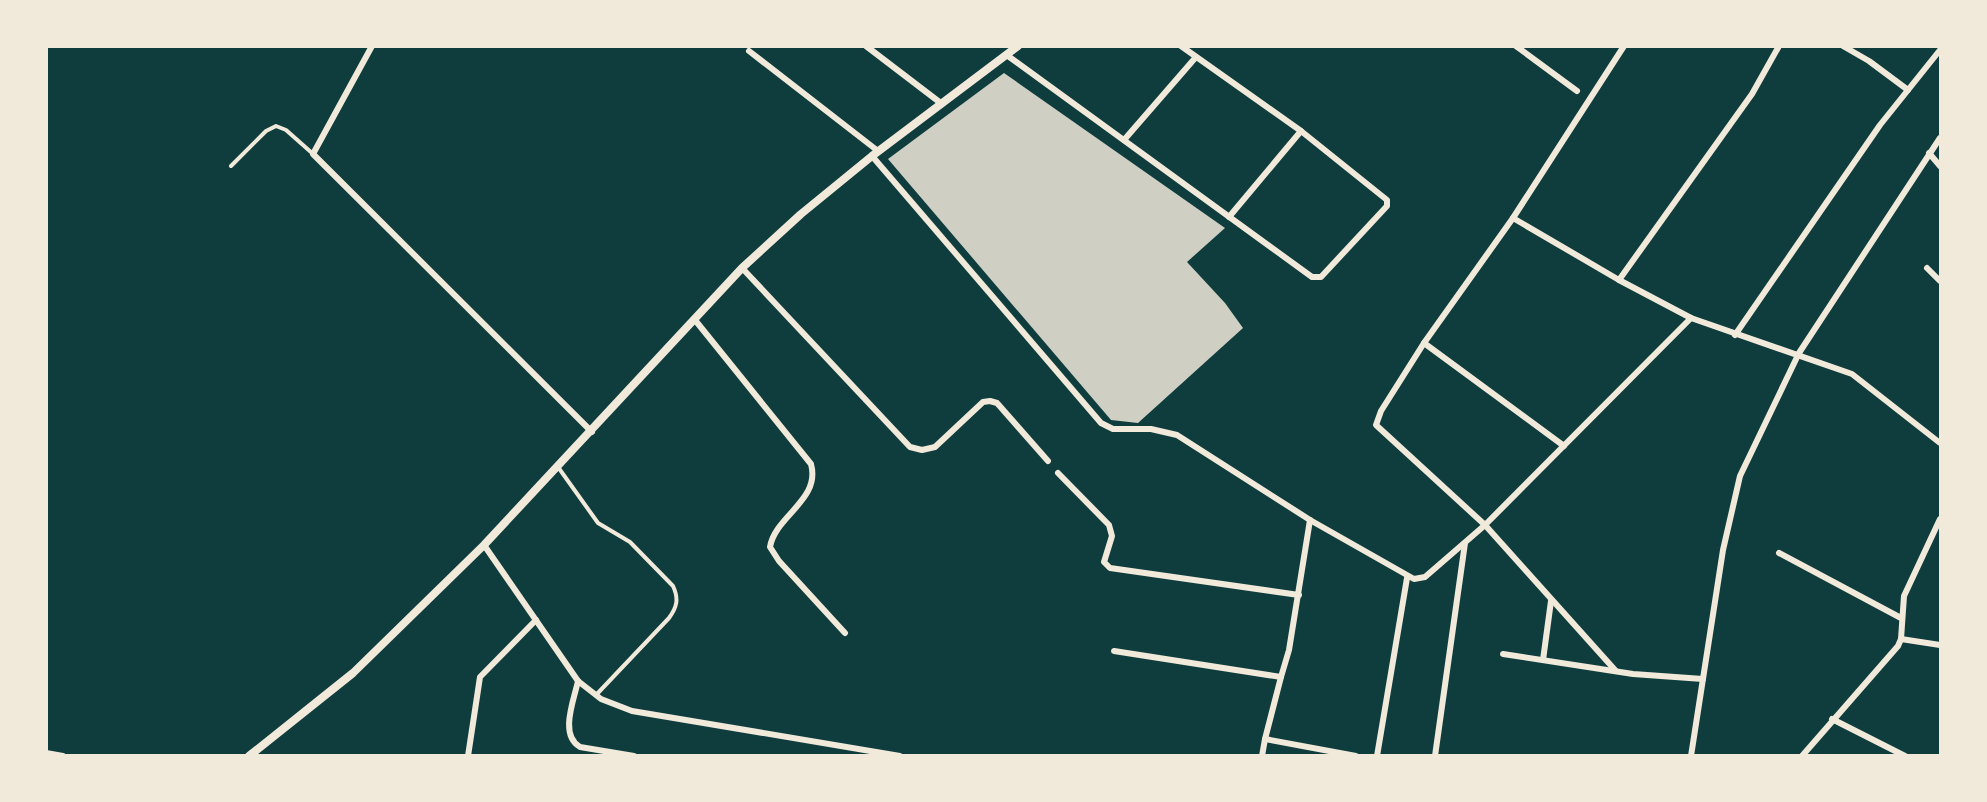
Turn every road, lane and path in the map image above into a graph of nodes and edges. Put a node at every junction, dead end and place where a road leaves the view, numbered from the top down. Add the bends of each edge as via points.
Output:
1 (372, 46) edge
2 (866, 46) edge
3 (1018, 46) edge
4 (1181, 46) edge
5 (1516, 46) edge
6 (1624, 46) edge
7 (1779, 46) edge
8 (1843, 46) edge
9 (1941, 50) edge
10 (749, 51) dead end
11 (1008, 56) junction
12 (1196, 57) junction
13 (1908, 90) junction
14 (1576, 91) dead end
15 (942, 104) junction
16 (1301, 131) junction
17 (1941, 138) edge
18 (1124, 140) junction
19 (1929, 153) junction
20 (313, 154) junction
21 (875, 154) junction
22 (231, 166) dead end
23 (1941, 166) edge
24 (1229, 217) junction
25 (1513, 218) junction
26 (742, 268) junction
27 (1927, 268) dead end
28 (1619, 280) junction
29 (1941, 281) edge
30 (1691, 318) junction
31 (695, 320) junction
32 (1735, 335) junction
33 (1424, 343) junction
34 (1799, 353) junction
35 (592, 432) junction
36 (1941, 442) edge
37 (1564, 446) junction
38 (1048, 461) dead end
39 (558, 467) junction
40 (1058, 472) dead end
41 (1941, 519) edge
42 (1310, 520) junction
43 (1485, 525) junction
44 (1466, 543) junction
45 (484, 545) junction
46 (1779, 553) dead end
47 (1407, 578) junction
48 (1299, 595) junction
49 (1551, 601) junction
50 (1901, 618) junction
51 (536, 620) junction
52 (845, 633) dead end
53 (1901, 639) junction
54 (1941, 645) edge
55 (1114, 651) dead end
56 (1503, 654) dead end
57 (1543, 660) junction
58 (1615, 670) junction
59 (1281, 677) junction
60 (1703, 679) junction
61 (578, 681) junction
62 (596, 695) junction
63 (1832, 720) junction
64 (1265, 739) junction
65 (46, 753) edge
66 (63, 756) edge
67 (249, 756) edge
68 (468, 756) edge
69 (634, 756) edge
70 (900, 756) edge
71 (1262, 756) edge
72 (1356, 756) edge
73 (1377, 756) edge
74 (1435, 756) edge
75 (1691, 756) edge
76 (1802, 756) edge
77 (1905, 756) edge

1 - 20 street
2 - 15 street
3 - 11 street
4 - 12 street
5 - 14 street
6 - 25 street
7 - 28 street via 1752,94
8 - 13 street
9 - 13 street
10 - 21 street
11 - 15 street
11 - 18 street
12 - 16 street
12 - 18 street
13 - 32 street
15 - 21 street
16 - 24 street
16 - 24 street via 1385,198 1387,206 1317,279
17 - 19 street
18 - 24 street
19 - 23 street
19 - 34 street
20 - 22 lane via 276,126
20 - 35 street
21 - 26 street
21 - 42 street via 1101,423 1113,429 1170,432
25 - 28 street
25 - 33 street
26 - 31 street
26 - 38 street via 910,447 935,447 983,402 990,400 997,403
27 - 29 street
28 - 30 street
30 - 32 street
30 - 37 street
31 - 35 street
31 - 52 street via 811,464 810,487 771,540 770,547 778,561
32 - 34 street
33 - 37 street
33 - 43 street via 1376,425
34 - 36 street via 1859,377
34 - 60 street via 1735,489
35 - 39 street
37 - 43 street
39 - 45 street
39 - 62 lane via 598,523 637,548 677,594 669,618
40 - 48 street via 1109,525 1112,536 1104,561 1110,568
41 - 50 street via 1904,596
42 - 47 street
42 - 48 street
43 - 44 street
43 - 49 street
44 - 47 street via 1425,577
44 - 74 street
45 - 51 street
45 - 67 street via 353,673
46 - 50 street
47 - 73 street
48 - 59 street
49 - 57 street
49 - 58 street
50 - 53 street
51 - 61 street
51 - 68 street via 480,677
53 - 54 street
53 - 63 street
55 - 59 street
56 - 57 street
57 - 58 street
58 - 60 street
59 - 64 street
60 - 75 street
61 - 62 street
61 - 69 street via 569,723 573,743
62 - 70 street via 632,711
63 - 76 street
63 - 77 street
64 - 71 street
64 - 72 street
65 - 66 street

